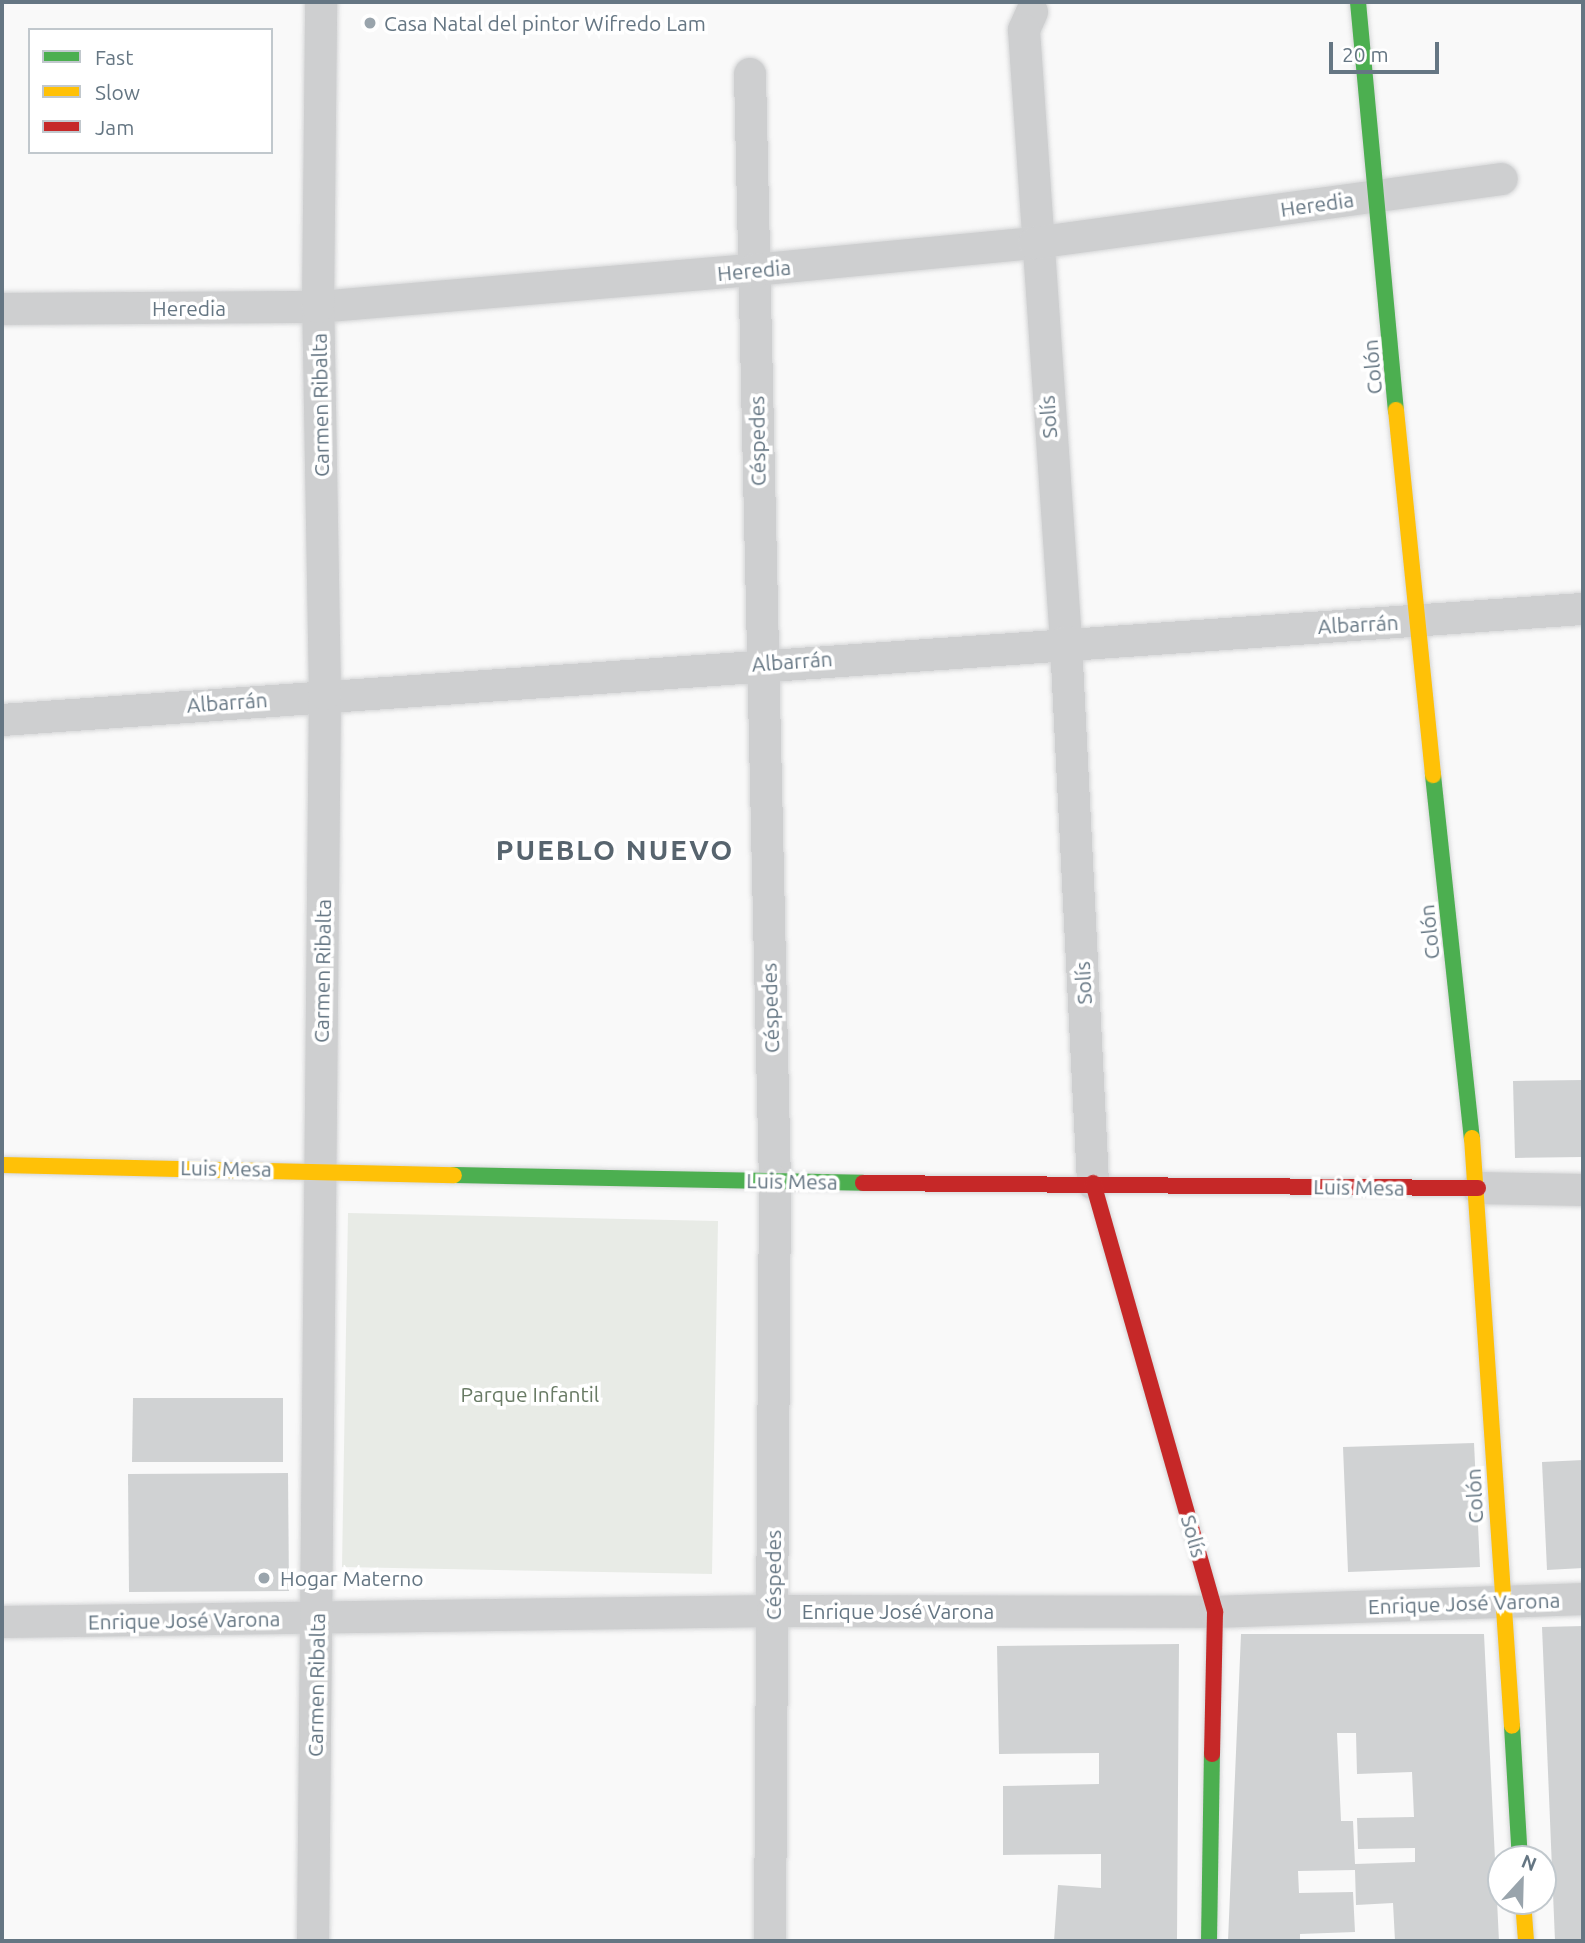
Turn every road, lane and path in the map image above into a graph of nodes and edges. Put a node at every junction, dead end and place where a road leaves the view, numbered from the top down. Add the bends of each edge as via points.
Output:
1 (321, 2) edge
2 (1358, 2) edge
3 (1032, 12) dead end
4 (750, 74) dead end
5 (1502, 178) dead end
6 (1378, 196) junction
7 (1035, 243) junction
8 (754, 270) junction
9 (318, 307) junction
10 (2, 309) edge
11 (1583, 609) edge
12 (1416, 621) junction
13 (1066, 642) junction
14 (761, 663) junction
15 (325, 694) junction
16 (2, 720) edge
17 (2, 1165) edge
18 (321, 1170) junction
19 (775, 1182) junction
20 (1093, 1183) junction
21 (1478, 1188) junction
22 (1583, 1190) edge
23 (1583, 1599) edge
24 (1501, 1602) junction
25 (773, 1611) junction
26 (1215, 1612) junction
27 (316, 1619) junction
28 (2, 1622) edge
29 (1519, 1845) edge
30 (1524, 1915) edge
31 (313, 1941) edge
32 (769, 1941) edge
33 (1209, 1941) edge
34 (1526, 1941) edge

1 - 9 street, Carmen Ribalta
2 - 6 street, Colón
3 - 7 street, Solís via 1024,30
4 - 8 street, Céspedes
5 - 6 street, Heredia
6 - 7 street, Heredia
6 - 12 street, Colón
7 - 8 street, Heredia
7 - 13 street, Solís
8 - 9 street, Heredia
8 - 14 street, Céspedes
9 - 10 street, Heredia
9 - 15 street, Carmen Ribalta
11 - 12 street, Albarrán
12 - 13 street, Albarrán
12 - 21 street, Colón
13 - 14 street, Albarrán
13 - 20 street, Solís
14 - 15 street, Albarrán
14 - 19 street, Céspedes
15 - 16 street, Albarrán
15 - 18 street, Carmen Ribalta
17 - 18 street, Luis Mesa
18 - 19 street, Luis Mesa
18 - 27 street, Carmen Ribalta
19 - 20 street, Luis Mesa
19 - 25 street, Céspedes
20 - 21 street, Luis Mesa
20 - 26 street, Solís
21 - 22 street, Luis Mesa
21 - 24 street, Colón
23 - 24 street, Enrique José Varona
24 - 26 street, Enrique José Varona
24 - 29 street, Colón
25 - 26 street, Enrique José Varona
25 - 27 street, Enrique José Varona
25 - 32 street, Céspedes
26 - 33 street, Solís
27 - 28 street, Enrique José Varona
27 - 31 street, Carmen Ribalta
30 - 34 street

